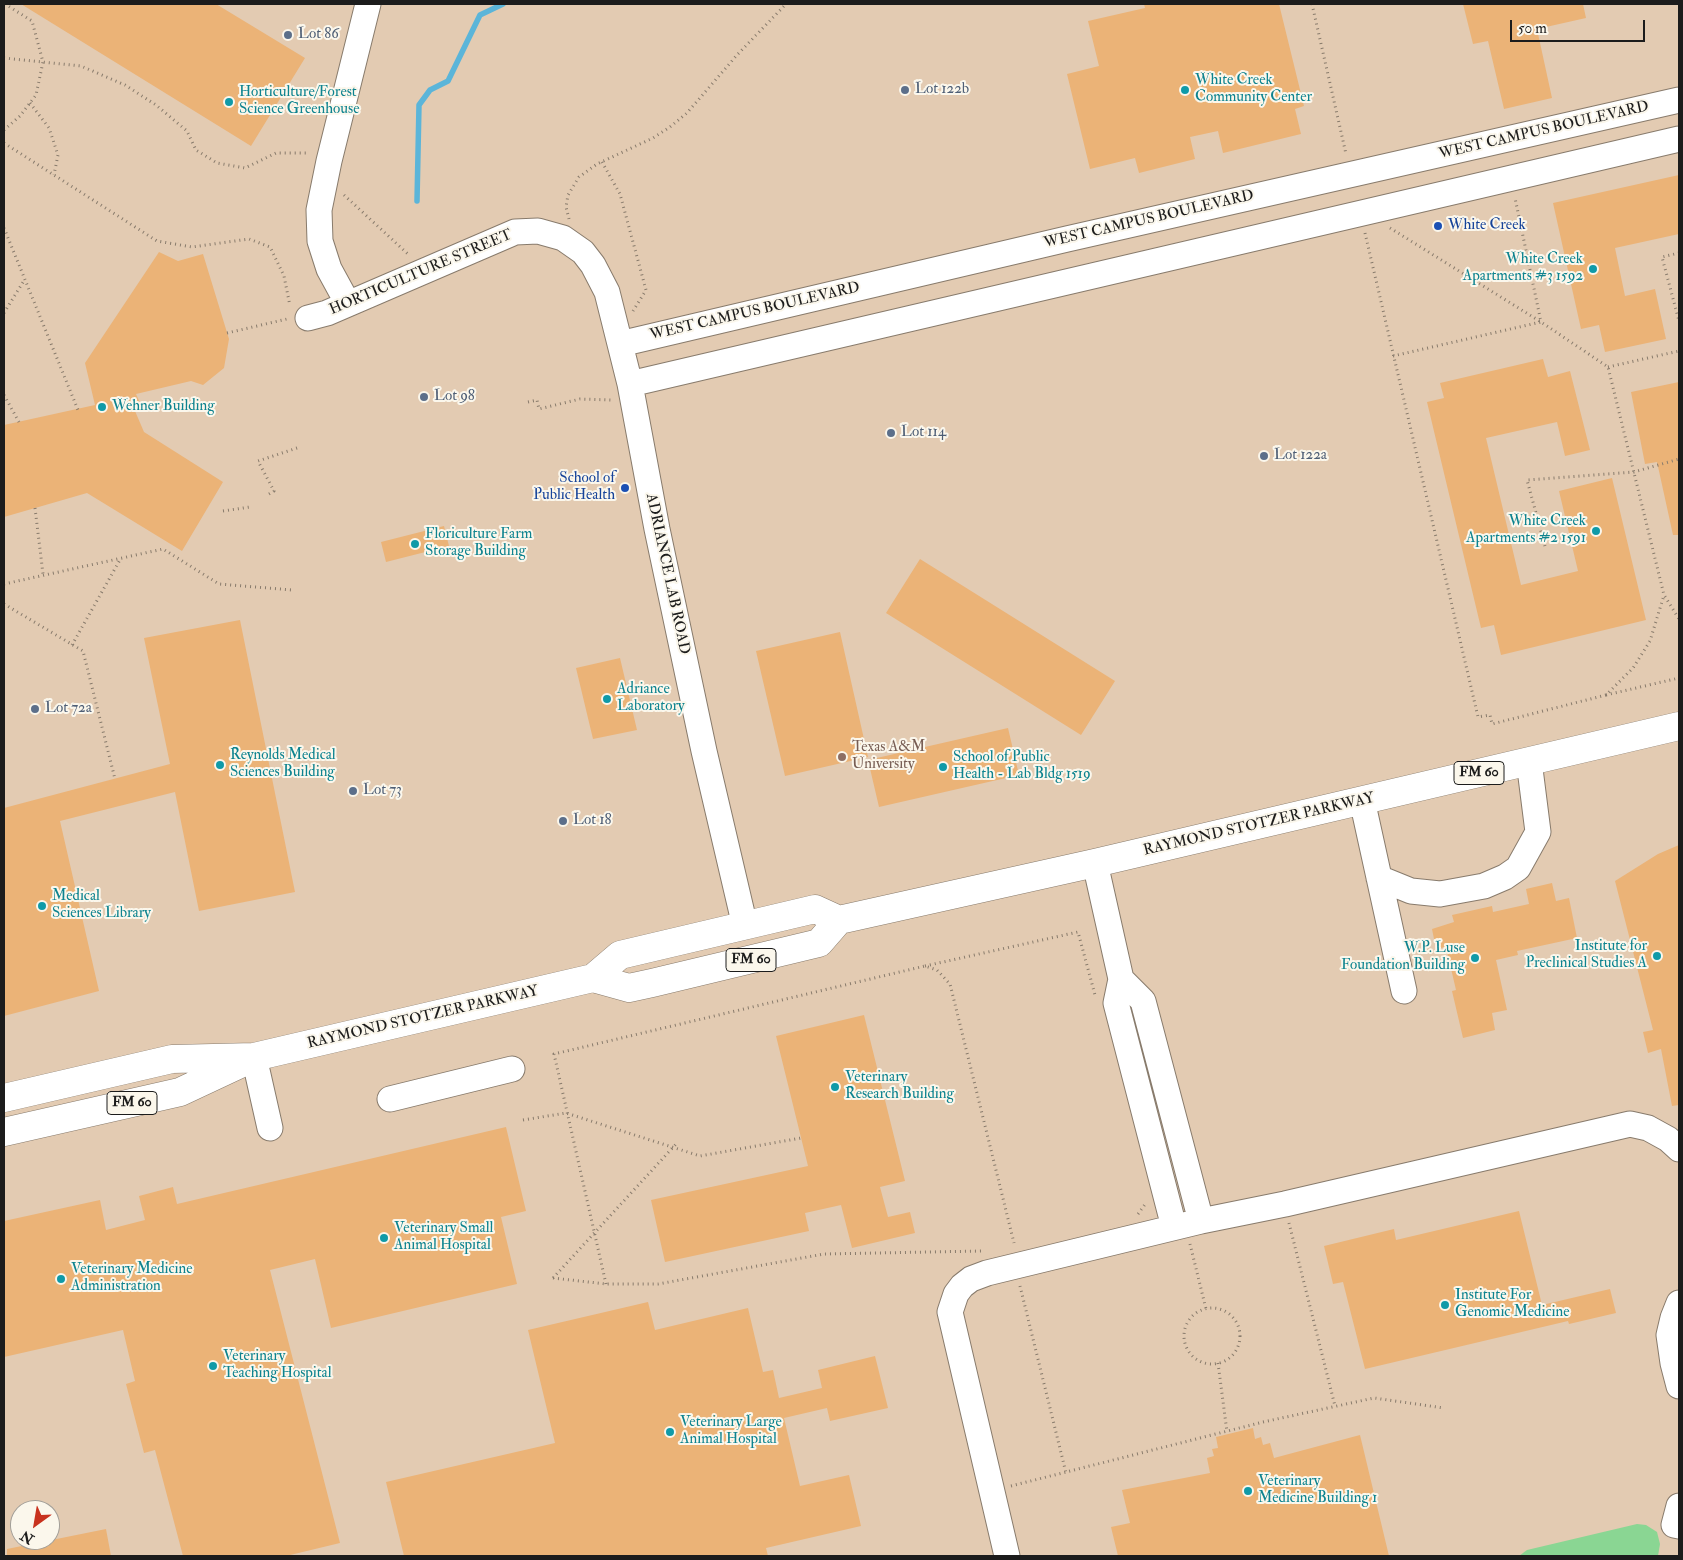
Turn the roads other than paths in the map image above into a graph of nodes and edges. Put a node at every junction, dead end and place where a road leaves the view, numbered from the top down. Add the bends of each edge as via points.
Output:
1 (368, 4) edge
2 (1679, 100) edge
3 (1679, 139) edge
4 (566, 231) joint
5 (347, 302) junction
6 (301, 318) road end
7 (620, 344) junction
8 (623, 392) junction
9 (1679, 726) edge
10 (1530, 761) junction
11 (1362, 800) junction
12 (1095, 864) junction
13 (1379, 878) junction
14 (839, 920) junction
15 (745, 926) junction
16 (593, 978) junction
17 (652, 983) junction
18 (1404, 991) dead end
19 (254, 1057) junction
20 (512, 1069) dead end
21 (47, 1088) junction
22 (4, 1098) edge
23 (390, 1099) dead end
24 (55, 1120) junction
25 (270, 1128) dead end
26 (4, 1132) edge
27 (1679, 1149) edge
28 (1187, 1224) junction
29 (1679, 1303) edge
30 (1679, 1386) edge
31 (1007, 1556) edge

1 - 5 street via 320,210 320,241 330,270
2 - 7 street, WEST CAMPUS BOULEVARD via 1059,240
3 - 8 street
4 - 5 street, HORTICULTURE STREET via 515,232
4 - 7 street, ADRIANCE LAB ROAD via 601,278
5 - 6 street, HORTICULTURE STREET via 327,313
7 - 8 street, ADRIANCE LAB ROAD
8 - 15 street, ADRIANCE LAB ROAD via 657,529
9 - 10 main road, RAYMOND STOTZER PARKWAY / FM 60
10 - 11 main road, RAYMOND STOTZER PARKWAY / FM 60
10 - 13 street via 1538,832 1518,868 1484,886 1440,894 1411,891
11 - 12 main road, RAYMOND STOTZER PARKWAY / FM 60
11 - 13 street
12 - 14 main road, RAYMOND STOTZER PARKWAY / FM 60
12 - 28 street via 1121,979 1143,1000
13 - 18 street
14 - 15 main road, RAYMOND STOTZER PARKWAY / FM 60 via 815,909
14 - 17 main road, RAYMOND STOTZER PARKWAY / FM 60 via 820,944
15 - 16 main road, RAYMOND STOTZER PARKWAY / FM 60 via 620,955
15 - 17 main road via 733,946 677,959
16 - 17 main road, RAYMOND STOTZER PARKWAY / FM 60 via 629,988
16 - 19 main road, RAYMOND STOTZER PARKWAY / FM 60
19 - 21 main road, RAYMOND STOTZER PARKWAY / FM 60 via 172,1060
19 - 24 main road, RAYMOND STOTZER PARKWAY / FM 60 via 180,1092
19 - 25 street
20 - 23 street
21 - 22 main road, RAYMOND STOTZER PARKWAY / FM 60
21 - 24 main road
24 - 26 main road, RAYMOND STOTZER PARKWAY / FM 60
27 - 28 street via 1648,1128 1630,1124
28 - 31 street via 987,1273 971,1279 956,1294 950,1312
29 - 30 street via 1669,1335

